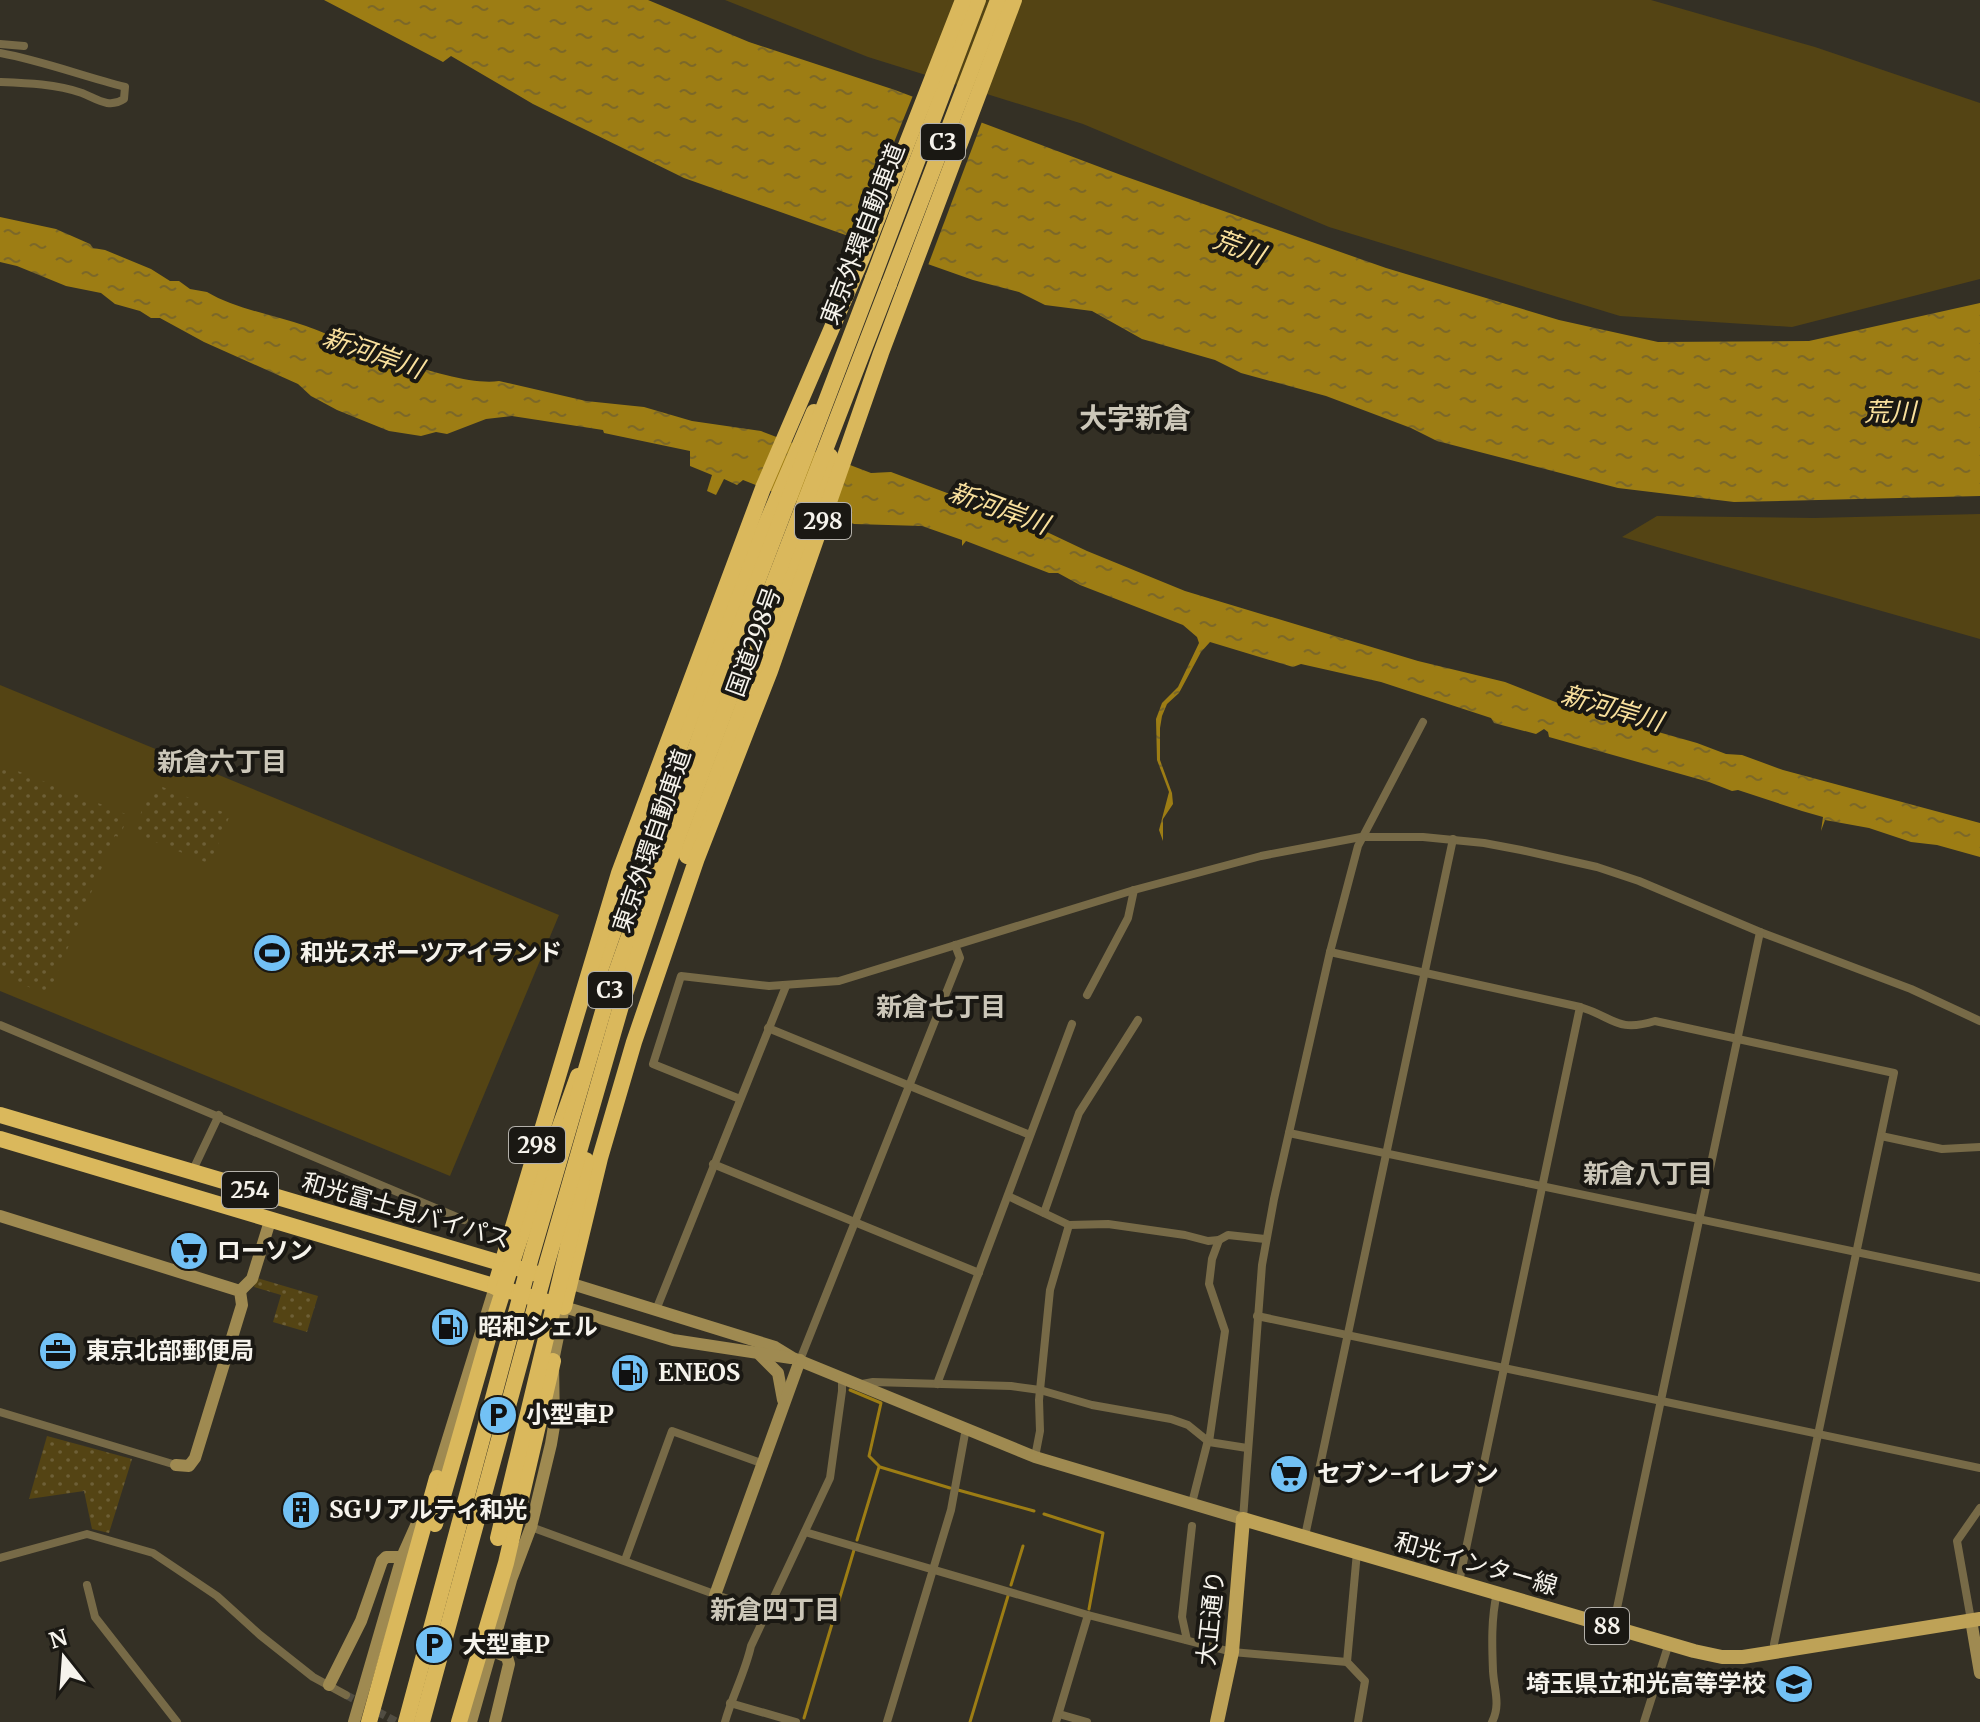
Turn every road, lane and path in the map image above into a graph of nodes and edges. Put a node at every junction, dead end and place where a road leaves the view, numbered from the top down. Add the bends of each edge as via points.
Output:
1 (963, 0) edge
2 (978, 0) edge
3 (998, 0) edge
4 (1014, 0) edge
5 (0, 44) edge
6 (24, 46) dead end
7 (0, 53) edge
8 (0, 82) edge
9 (839, 363) junction
10 (856, 368) junction
11 (1423, 722) dead end
12 (1361, 837) junction
13 (1453, 839) junction
14 (1134, 890) junction
15 (1760, 932) junction
16 (955, 945) junction
17 (1330, 952) junction
18 (1425, 974) junction
19 (786, 986) junction
20 (1087, 995) dead end
21 (606, 1001) junction
22 (1580, 1007) junction
23 (1138, 1020) dead end
24 (1980, 1021) edge
25 (1072, 1024) dead end
26 (0, 1025) edge
27 (768, 1028) junction
28 (1738, 1038) junction
29 (634, 1042) junction
30 (607, 1052) junction
31 (908, 1085) junction
32 (740, 1099) junction
33 (0, 1115) edge
34 (219, 1115) junction
35 (1289, 1133) junction
36 (1030, 1135) junction
37 (1881, 1136) junction
38 (0, 1139) edge
39 (1980, 1147) edge
40 (1387, 1153) junction
41 (600, 1158) junction
42 (713, 1164) junction
43 (191, 1173) junction
44 (1543, 1186) junction
45 (1008, 1196) junction
46 (520, 1200) junction
47 (1044, 1213) junction
48 (0, 1216) edge
49 (464, 1220) dead end
50 (1700, 1220) junction
51 (270, 1221) junction
52 (853, 1222) junction
53 (1069, 1225) junction
54 (1265, 1239) junction
55 (1219, 1240) junction
56 (1857, 1253) junction
57 (501, 1265) junction
58 (532, 1273) junction
59 (979, 1273) junction
60 (1980, 1278) edge
61 (569, 1283) junction
62 (495, 1287) junction
63 (240, 1291) junction
64 (513, 1292) junction
65 (564, 1307) junction
66 (656, 1310) junction
67 (1257, 1316) junction
68 (1349, 1334) junction
69 (754, 1353) junction
70 (797, 1359) junction
71 (553, 1361) junction
72 (1506, 1367) junction
73 (842, 1377) junction
74 (937, 1384) junction
75 (861, 1385) junction
76 (1040, 1390) junction
77 (1662, 1401) junction
78 (783, 1403) junction
79 (0, 1412) edge
80 (966, 1428) junction
81 (1818, 1434) junction
82 (1208, 1441) junction
83 (1247, 1448) junction
84 (1035, 1457) junction
85 (761, 1463) junction
86 (176, 1465) joint
87 (1980, 1468) edge
88 (437, 1478) junction
89 (1192, 1503) junction
90 (1980, 1508) edge
91 (1243, 1519) junction
92 (435, 1524) dead end
93 (1192, 1526) dead end
94 (531, 1527) junction
95 (805, 1532) junction
96 (1305, 1536) junction
97 (498, 1538) dead end
98 (1357, 1552) junction
99 (402, 1557) junction
100 (0, 1558) edge
101 (625, 1560) junction
102 (932, 1569) junction
103 (1459, 1582) junction
104 (87, 1585) dead end
105 (1497, 1593) junction
106 (715, 1595) junction
107 (766, 1613) junction
108 (1088, 1615) junction
109 (1976, 1620) edge
110 (1613, 1627) junction
111 (1187, 1640) junction
112 (1669, 1643) junction
113 (493, 1651) junction
114 (1232, 1652) junction
115 (1775, 1652) junction
116 (1347, 1662) junction
117 (1980, 1673) edge
118 (329, 1685) junction
119 (346, 1695) tunnel mouth
120 (730, 1703) junction
121 (374, 1718) edge
122 (1058, 1718) edge
123 (177, 1722) edge
124 (354, 1722) edge
125 (406, 1722) edge
126 (422, 1722) edge
127 (459, 1722) edge
128 (471, 1722) edge
129 (495, 1722) edge
130 (725, 1722) edge
131 (796, 1722) edge
132 (887, 1722) edge
133 (1087, 1722) edge
134 (1217, 1722) edge
135 (1358, 1722) edge
136 (1492, 1722) edge
137 (1644, 1722) edge

1 - 46 highway, 国道298号 / 298 via 862,258 763,488 619,873
2 - 9 highway, 東京外環自動車道 / C3, bridge
3 - 10 highway, 東京外環自動車道 / C3, bridge
4 - 29 highway, 国道298号 / 298 via 881,353
5 - 6 street
7 - 8 street via 125,87 125,95 117,104 108,104 56,86
9 - 21 highway, 東京外環自動車道 / C3, bridge
9 - 46 highway, bridge via 740,585 657,807 530,1185
10 - 29 highway, bridge via 806,532 690,845
10 - 30 highway, 東京外環自動車道 / C3, bridge via 677,839
11 - 12 street
12 - 13 street
12 - 14 street via 1261,856
12 - 17 street
13 - 15 street via 1597,867
13 - 18 street
14 - 16 street
14 - 20 street via 1128,918
15 - 24 street
15 - 28 street
16 - 19 street via 839,981
16 - 31 street via 960,958
17 - 18 street
17 - 35 street
18 - 22 street
18 - 40 street
19 - 27 street
19 - 32 street via 681,976 653,1064
21 - 92 highway, bridge via 514,1259
21 - 125 highway, 東京外環自動車道 / C3, bridge
22 - 28 street via 1617,1024 1634,1027 1655,1021
22 - 44 street
23 - 47 street via 1079,1113
25 - 36 street
26 - 34 street
27 - 31 street
27 - 32 street
28 - 37 street via 1894,1073
28 - 50 street
29 - 41 highway, 国道298号 / 298
30 - 97 highway, bridge via 567,1251
30 - 126 highway, 東京外環自動車道 / C3, bridge
31 - 36 street
31 - 52 street
32 - 42 street
33 - 43 highway, 和光富士見バイパス / 254
34 - 43 street
34 - 49 street
35 - 40 street
35 - 54 street
36 - 45 street
37 - 39 street via 1942,1149
37 - 56 street
38 - 51 highway, 和光富士見バイパス / 254
40 - 44 street
40 - 68 street
41 - 58 highway
41 - 61 highway, 国道298号 / 298
42 - 52 street
42 - 66 street
43 - 57 highway, 和光富士見バイパス / 254
44 - 50 street
44 - 72 street
45 - 47 street
45 - 59 street
46 - 57 highway, 国道298号 / 298
47 - 53 street
48 - 63 street
50 - 56 street
50 - 77 street
51 - 62 highway, 和光富士見バイパス / 254
51 - 63 street via 252,1279
52 - 59 street
52 - 70 street
53 - 55 street via 1108,1224
53 - 76 street via 1050,1290
54 - 55 street via 1228,1235
54 - 67 street
55 - 82 street via 1209,1284 1225,1331
56 - 60 street
56 - 81 street
57 - 58 highway, 和光富士見バイパス / 254
57 - 62 highway, 国道298号 / 298
58 - 61 highway, 和光富士見バイパス / 254
58 - 64 highway
59 - 74 street
61 - 65 highway, 国道298号 / 298
61 - 66 street
62 - 64 highway, 和光富士見バイパス / 254
62 - 88 street
63 - 86 street via 242,1305 195,1458 189,1466
64 - 65 highway, 和光富士見バイパス / 254
65 - 69 street via 673,1340
65 - 71 street
66 - 70 street via 775,1347
67 - 68 street
67 - 83 street
68 - 72 street
68 - 96 street
69 - 70 street
69 - 78 street via 776,1369
70 - 73 street
70 - 78 street
71 - 94 street via 554,1426
71 - 127 highway via 506,1563
72 - 77 street
72 - 103 street
73 - 75 street
73 - 95 street via 830,1478
74 - 75 street
74 - 76 street
75 - 80 street
76 - 82 street via 1171,1419
76 - 84 street
77 - 81 street
77 - 110 street
78 - 85 street
79 - 86 street
80 - 84 street
80 - 102 street via 951,1510
81 - 87 street
81 - 115 street
82 - 83 street
82 - 89 street
83 - 91 street
84 - 89 street
85 - 101 street via 672,1431
85 - 106 street
88 - 99 street
88 - 121 highway
89 - 91 street
90 - 109 street via 1957,1541
91 - 96 main road, 和光インター線 / 88
91 - 114 main road, 大正通り
93 - 111 street via 1182,1617
94 - 101 street
94 - 113 street
95 - 102 street
95 - 107 street
96 - 98 main road, 和光インター線 / 88
98 - 103 main road, 和光インター線 / 88
98 - 116 street
99 - 118 street via 382,1561 361,1621
99 - 124 street
100 - 118 street via 87,1534 153,1553
101 - 106 street
102 - 108 street
102 - 132 street
103 - 105 main road, 和光インター線 / 88
104 - 123 street via 95,1617
105 - 110 main road, 和光インター線 / 88
105 - 136 street via 1497,1708
106 - 107 street
107 - 120 street
108 - 111 street
108 - 122 street
109 - 115 main road, 和光インター線 / 88
109 - 117 street
110 - 112 main road, 和光インター線 / 88
111 - 114 street
112 - 115 main road, 和光インター線 / 88 via 1722,1657
112 - 137 street
113 - 128 street
113 - 129 street via 507,1657 509,1664
114 - 116 street
114 - 134 main road, 大正通り
116 - 135 street via 1365,1681
118 - 119 street
120 - 130 street
120 - 131 street
122 - 133 street

